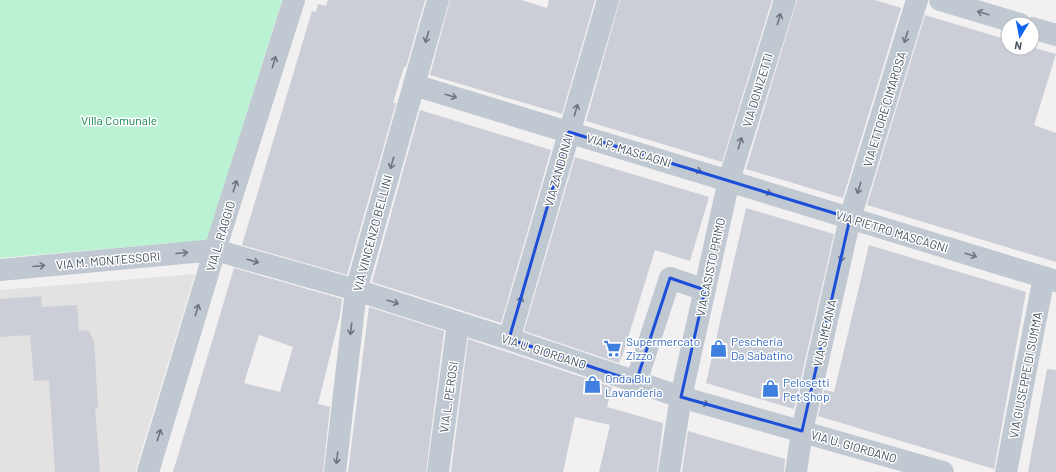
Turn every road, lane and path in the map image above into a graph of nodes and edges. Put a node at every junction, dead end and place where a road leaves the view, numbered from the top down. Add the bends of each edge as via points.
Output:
1 (294, 0) edge
2 (438, 0) edge
3 (608, 0) edge
4 (785, 0) edge
5 (917, 0) edge
6 (940, 0) edge
7 (1000, 18) edge
8 (1040, 30) edge
9 (1056, 35) edge
10 (414, 85) junction
11 (569, 132) junction
12 (729, 180) junction
13 (850, 218) junction
14 (215, 250) junction
15 (0, 270) edge
16 (1050, 279) edge
17 (356, 290) junction
18 (705, 290) junction
19 (458, 323) junction
20 (509, 339) junction
21 (636, 382) junction
22 (682, 397) junction
23 (802, 431) junction
24 (148, 472) edge
25 (335, 472) edge
26 (438, 472) edge
27 (669, 472) edge
28 (796, 472) edge
29 (943, 472) edge
30 (1006, 472) edge

14 -> 1 street, VIA L. RAGGIO
2 -> 10 street, VIA VINCENZO BELLINI
11 -> 3 street, VIA ZANDONAI
12 -> 4 street, VIA DONIZETTI
5 -> 13 street, VIA ETTORE CIMAROSA
7 -> 6 street
8 - 9 street
10 -> 11 street, VIA P. MASCAGNI
10 -> 17 street, VIA VINCENZO BELLINI
11 -> 12 street, VIA P. MASCAGNI
20 -> 11 street, VIA ZANDONAI
12 -> 13 street, VIA PIETRO MASCAGNI
12 - 18 street, VIA CASISTO PRIMO
13 -> 16 street, VIA PIETRO MASCAGNI
13 -> 23 street, VIA SIMEANA
15 -> 14 street, VIA M. MONTESSORI
14 -> 17 street, VIA U. GIORDANO
24 -> 14 street, VIA L. RAGGIO
16 - 30 street, VIA GIUSEPPE DI SUMMA
17 -> 19 street, VIA U. GIORDANO
17 -> 25 street, VIA VINCENZO BELLINI
18 - 21 street via 670,278
18 - 22 street, VIA CASISTO PRIMO
19 - 20 street, VIA U. GIORDANO
19 - 26 street, VIA L. PEROSI
20 - 21 street, VIA U. GIORDANO
21 - 22 street, VIA U. GIORDANO
22 -> 23 street, VIA U. GIORDANO
22 - 27 street, VIA CASISTO PRIMO
23 - 28 street, VIA SIMEANA
23 - 29 street, VIA U. GIORDANO

